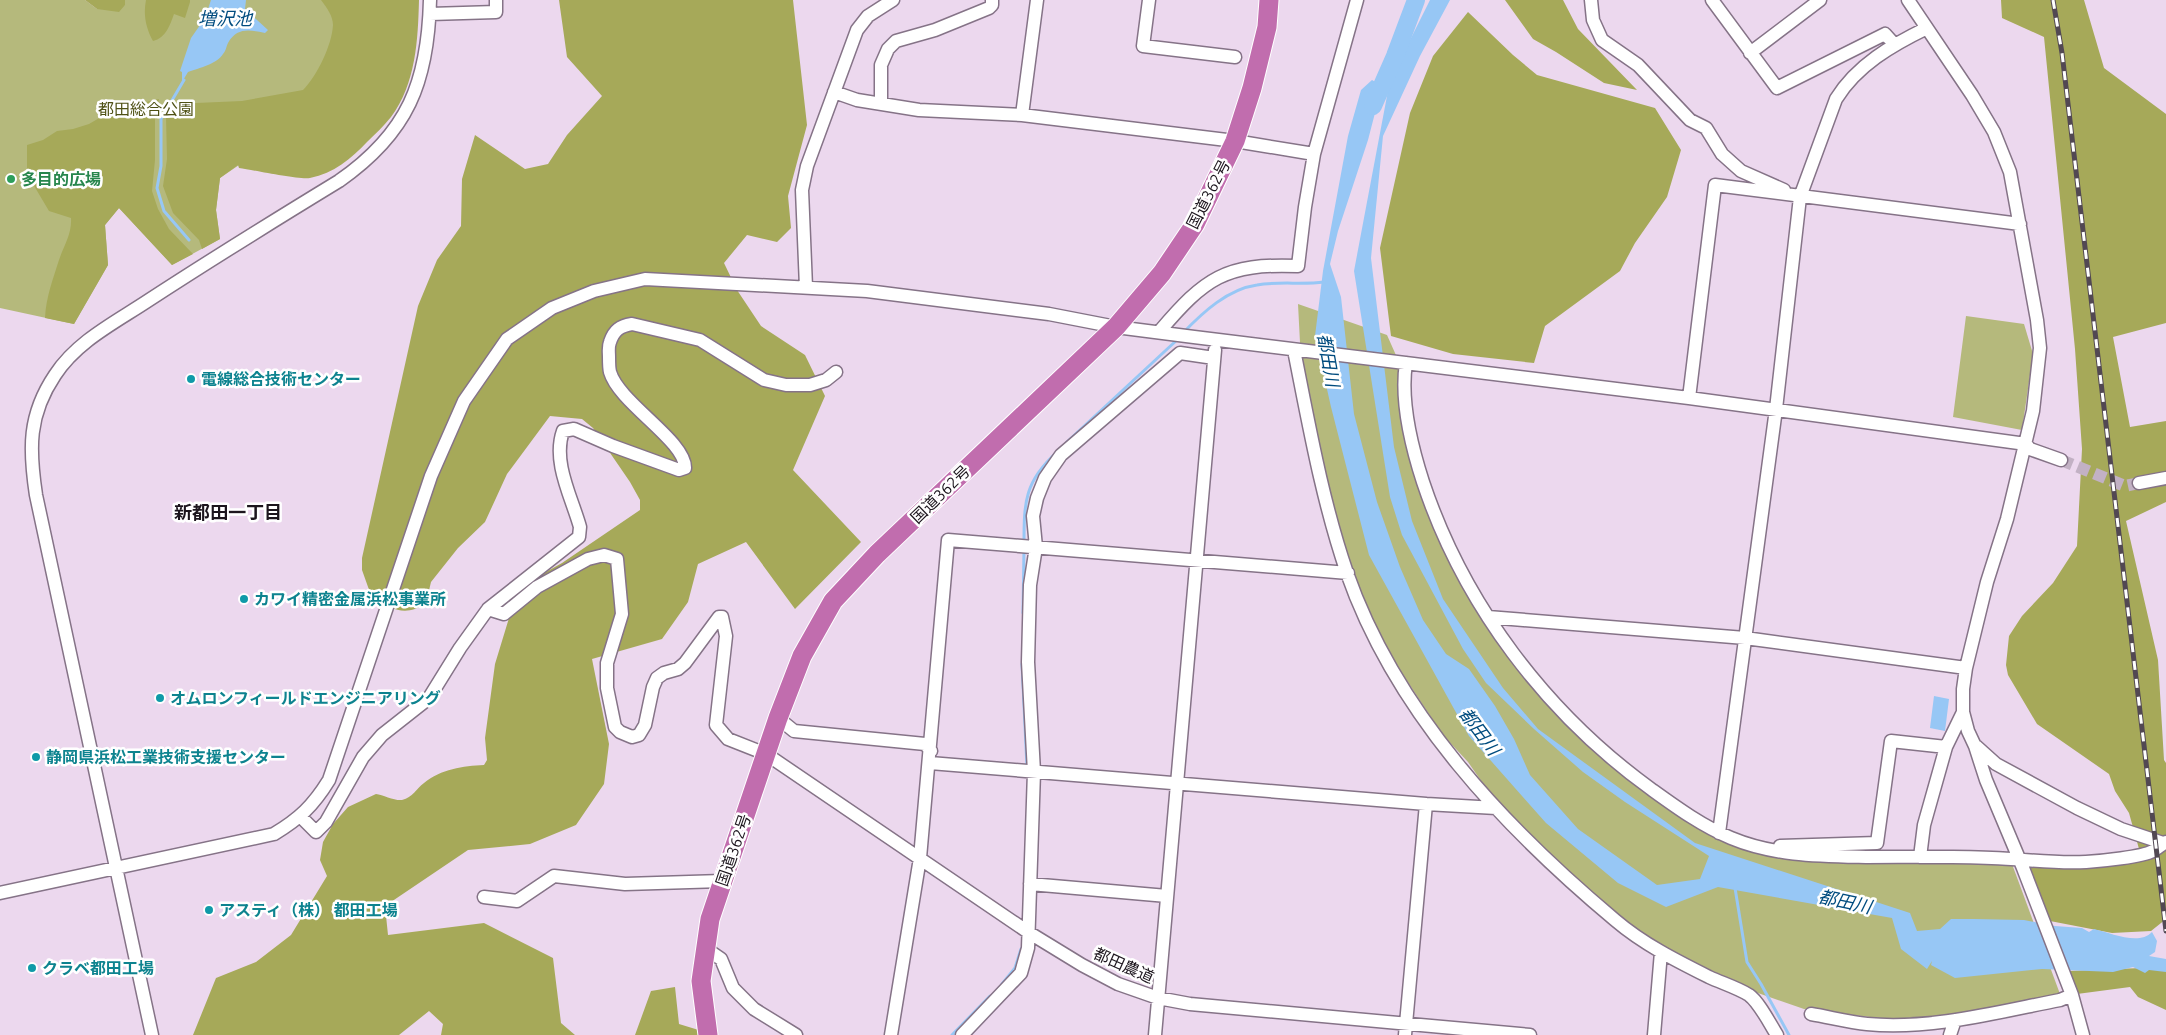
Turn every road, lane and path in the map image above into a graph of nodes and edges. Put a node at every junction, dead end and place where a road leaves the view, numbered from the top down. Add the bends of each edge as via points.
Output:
1 (430, 0) edge
2 (496, 0) edge
3 (893, 0) edge
4 (992, 0) edge
5 (1037, 0) edge
6 (1149, 0) edge
7 (1269, 0) edge
8 (1357, 0) edge
9 (1591, 0) edge
10 (1712, 0) edge
11 (1820, 0) edge
12 (1908, 0) edge
13 (430, 14) junction
14 (1926, 28) junction
15 (1894, 44) junction
16 (1750, 53) junction
17 (1236, 57) dead end
18 (834, 92) junction
19 (881, 104) junction
20 (1022, 115) junction
21 (1236, 141) junction
22 (1314, 154) junction
23 (1800, 197) junction
24 (2020, 224) junction
25 (806, 287) junction
26 (1116, 327) junction
27 (1164, 333) junction
28 (1217, 340) junction
29 (1297, 350) junction
30 (1214, 358) junction
31 (1406, 363) junction
32 (836, 372) dead end
33 (1689, 398) junction
34 (1776, 409) junction
35 (2026, 444) junction
36 (2061, 460) tunnel mouth
37 (2166, 478) edge
38 (2139, 483) tunnel mouth
39 (1035, 547) junction
40 (1196, 561) junction
41 (1348, 573) junction
42 (488, 609) junction
43 (1488, 617) junction
44 (1745, 638) junction
45 (1966, 668) junction
46 (1963, 712) junction
47 (778, 718) junction
48 (1975, 746) junction
49 (1946, 747) junction
50 (766, 754) junction
51 (930, 757) junction
52 (1029, 771) junction
53 (1177, 785) junction
54 (1426, 804) junction
55 (1496, 808) junction
56 (301, 817) junction
57 (1719, 833) junction
58 (2165, 843) edge
59 (1756, 847) junction
60 (1920, 857) junction
61 (920, 858) junction
62 (2020, 864) junction
63 (117, 869) junction
64 (722, 881) junction
65 (1030, 884) junction
66 (0, 893) edge
67 (1167, 896) junction
68 (484, 897) dead end
69 (1028, 932) junction
70 (705, 948) junction
71 (1660, 952) junction
72 (2072, 995) junction
73 (1158, 998) junction
74 (1811, 1014) dead end
75 (1955, 1020) junction
76 (1406, 1030) edge
77 (152, 1035) edge
78 (708, 1035) edge
79 (796, 1035) edge
80 (891, 1035) edge
81 (962, 1035) edge
82 (1154, 1035) edge
83 (1530, 1035) edge
84 (1654, 1035) edge
85 (1776, 1035) edge
86 (1950, 1035) edge
87 (2083, 1035) edge

1 - 13 street
2 - 13 street via 496,12
3 - 18 street via 868,16 857,30
4 - 19 street via 989,8 935,30 896,41 888,49 881,65
5 - 20 street
6 - 17 street via 1143,46
7 - 21 highway, 国道362号 via 1267,27
8 - 22 street
9 - 23 street via 1593,20 1602,40 1638,65 1690,120 1706,128 1722,154 1741,171
10 - 16 street
11 - 16 street
12 - 14 street
13 - 63 street via 428,48 416,90 396,129 376,152 338,181 81,345 54,376 39,404 31,442 35,486
14 - 15 street
14 - 24 street via 1994,132 2010,172
15 - 16 street via 1885,34 1777,88
15 - 23 street via 1859,71 1836,99
18 - 19 street
18 - 25 street via 807,166 802,190
19 - 20 street via 919,110
20 - 21 street
21 - 22 street
21 - 26 highway, 国道362号 via 1195,224 1162,273
22 - 27 street via 1298,266 1268,264 1236,269 1207,282 1180,307
23 - 24 street
23 - 33 street via 1715,185
23 - 34 street
24 - 35 street via 2040,348
25 - 26 street via 867,291 1020,310
25 - 56 street via 645,279 594,291 552,308 507,339 464,401 431,476 329,780
26 - 27 street
26 - 47 highway, 国道362号 via 877,554 834,601 802,656
27 - 28 street
28 - 29 street
28 - 30 street
29 - 31 street
29 - 41 street via 1326,503
30 - 39 street via 1180,353 1061,455 1045,478 1037,498 1033,516
30 - 40 street
31 - 33 street
31 - 43 street via 1406,399 1419,469 1455,558
32 - 42 street via 826,380 810,385 786,385 764,380 700,340 632,324 621,326 612,334 608,346 610,373 628,400 680,452 684,468 679,470 574,429 563,431 559,441 561,468 580,527 579,537
33 - 34 street
34 - 35 street
34 - 44 street
35 - 36 street via 2030,449
35 - 45 street
37 - 38 street
39 - 40 street
39 - 51 street via 948,540
39 - 52 street via 1030,585
40 - 41 street
40 - 53 street
41 - 55 street via 1370,629 1398,678 1440,738
42 - 50 street, 都田農道 via 504,614 537,587 588,559 604,555 614,557 618,564 622,601 622,614 606,674 614,727 632,737 639,735 645,725 657,678 686,663 722,617 726,636 716,725 728,739
42 - 56 street via 429,698 382,736 363,757 326,822 316,832
43 - 44 street
43 - 57 street via 1520,663 1581,730 1645,785
44 - 45 street
44 - 57 street
45 - 46 street
46 - 48 street
46 - 49 street
47 - 50 highway, 国道362号
47 - 51 street via 794,731 925,744
48 - 58 street via 1996,764 2077,808
48 - 62 street
49 - 59 street via 1891,741 1877,843
49 - 60 street via 1924,825
50 - 61 street, 都田農道
50 - 64 highway, 国道362号
51 - 52 street
51 - 61 street
52 - 53 street
52 - 65 street
53 - 54 street
53 - 67 street
54 - 55 street
54 - 76 street
55 - 71 street via 1593,901
56 - 63 street via 274,834
57 - 59 street
58 - 62 street via 2152,852 2087,862
59 - 60 street via 1817,856
60 - 62 street
61 - 69 street, 都田農道
61 - 80 street
62 - 72 street
63 - 66 street
63 - 77 street
64 - 68 street via 625,884 554,876 517,901
64 - 70 highway, 国道362号
65 - 67 street
65 - 69 street
67 - 73 street
69 - 73 street, 都田農道 via 1118,984
69 - 81 street via 1028,948 1021,974
70 - 78 highway, 国道362号 via 701,981
70 - 79 street via 721,959 733,988 754,1009
71 - 84 street
71 - 85 street via 1750,996
72 - 75 street
72 - 87 street
73 - 76 street, 都田農道
73 - 82 street
74 - 75 street via 1866,1024
75 - 86 street
76 - 83 street, 都田農道

